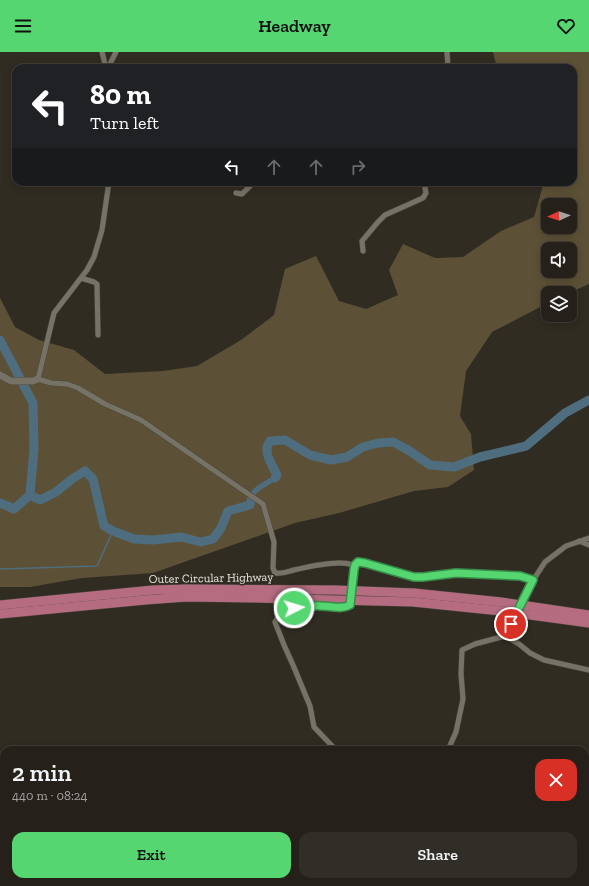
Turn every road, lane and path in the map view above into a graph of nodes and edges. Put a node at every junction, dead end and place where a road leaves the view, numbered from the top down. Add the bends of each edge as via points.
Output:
1 (102, 52) edge
2 (116, 52) edge
3 (447, 52) edge
4 (105, 64) edge
5 (108, 64) edge
6 (448, 64) edge
7 (108, 186) edge
8 (250, 186) edge
9 (425, 186) edge
10 (236, 193) dead end
11 (363, 251) dead end
12 (81, 278) junction
13 (98, 335) dead end
14 (0, 375) edge
15 (36, 380) junction
16 (589, 538) edge
17 (579, 541) junction
18 (589, 545) edge
19 (354, 570) junction
20 (532, 582) junction
21 (414, 597) junction
22 (0, 605) edge
23 (0, 614) edge
24 (589, 615) edge
25 (589, 623) edge
26 (505, 636) junction
27 (589, 670) edge
28 (332, 746) edge
29 (450, 746) edge

1 - 4 street
2 - 5 street
3 - 6 street
7 - 12 street via 102,230 94,257
8 - 10 street via 242,194
9 - 11 street via 426,193 423,198 385,215 378,222 362,241
12 - 13 street via 97,284
12 - 15 street via 54,314
14 - 15 street via 11,381
15 - 19 street via 78,388 105,404 141,420 263,504 274,542 275,572 284,573 311,566 339,563 348,563
16 - 17 street
17 - 18 street
17 - 20 street via 566,546 545,562
19 - 20 street via 358,562 414,577 456,573 520,576
19 - 28 street via 350,605 342,608 284,608 275,622 310,706 314,727
20 - 26 street, bridge
21 - 22 highway, Outer Circular Highway, bridge via 327,590 185,589
21 - 23 highway, Outer Circular Highway, bridge via 186,597
21 - 24 highway, Outer Circular Highway via 501,602
21 - 25 highway, Outer Circular Highway
26 - 27 street via 544,660
26 - 29 street via 462,650 463,699 456,732

